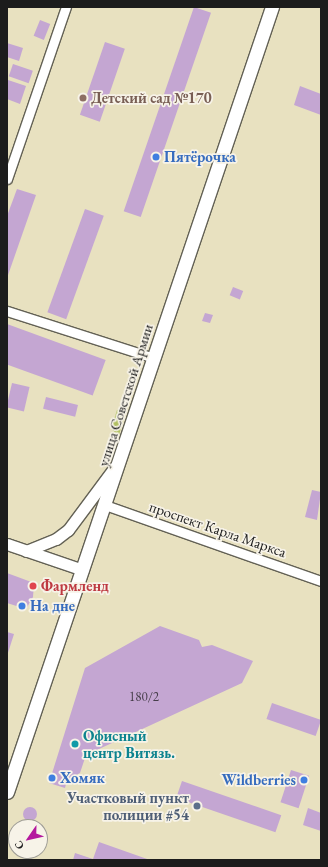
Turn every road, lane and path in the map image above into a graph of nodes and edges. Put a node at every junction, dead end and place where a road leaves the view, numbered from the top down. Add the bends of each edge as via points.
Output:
1 (66, 7) edge
2 (272, 7) edge
3 (7, 179) edge
4 (7, 311) edge
5 (154, 358) junction
6 (120, 462) junction
7 (105, 505) junction
8 (7, 544) edge
9 (26, 551) junction
10 (83, 570) junction
11 (321, 581) edge
12 (7, 792) edge

1 - 3 street
2 - 5 main road, улица Советской Армии
4 - 5 street
5 - 6 main road, улица Советской Армии
6 - 7 main road, улица Советской Армии
6 - 9 street via 68,530 56,539
7 - 10 main road, улица Советской Армии
7 - 11 street, проспект Карла Маркса
8 - 9 street
9 - 10 street
10 - 12 main road, улица Советской Армии

